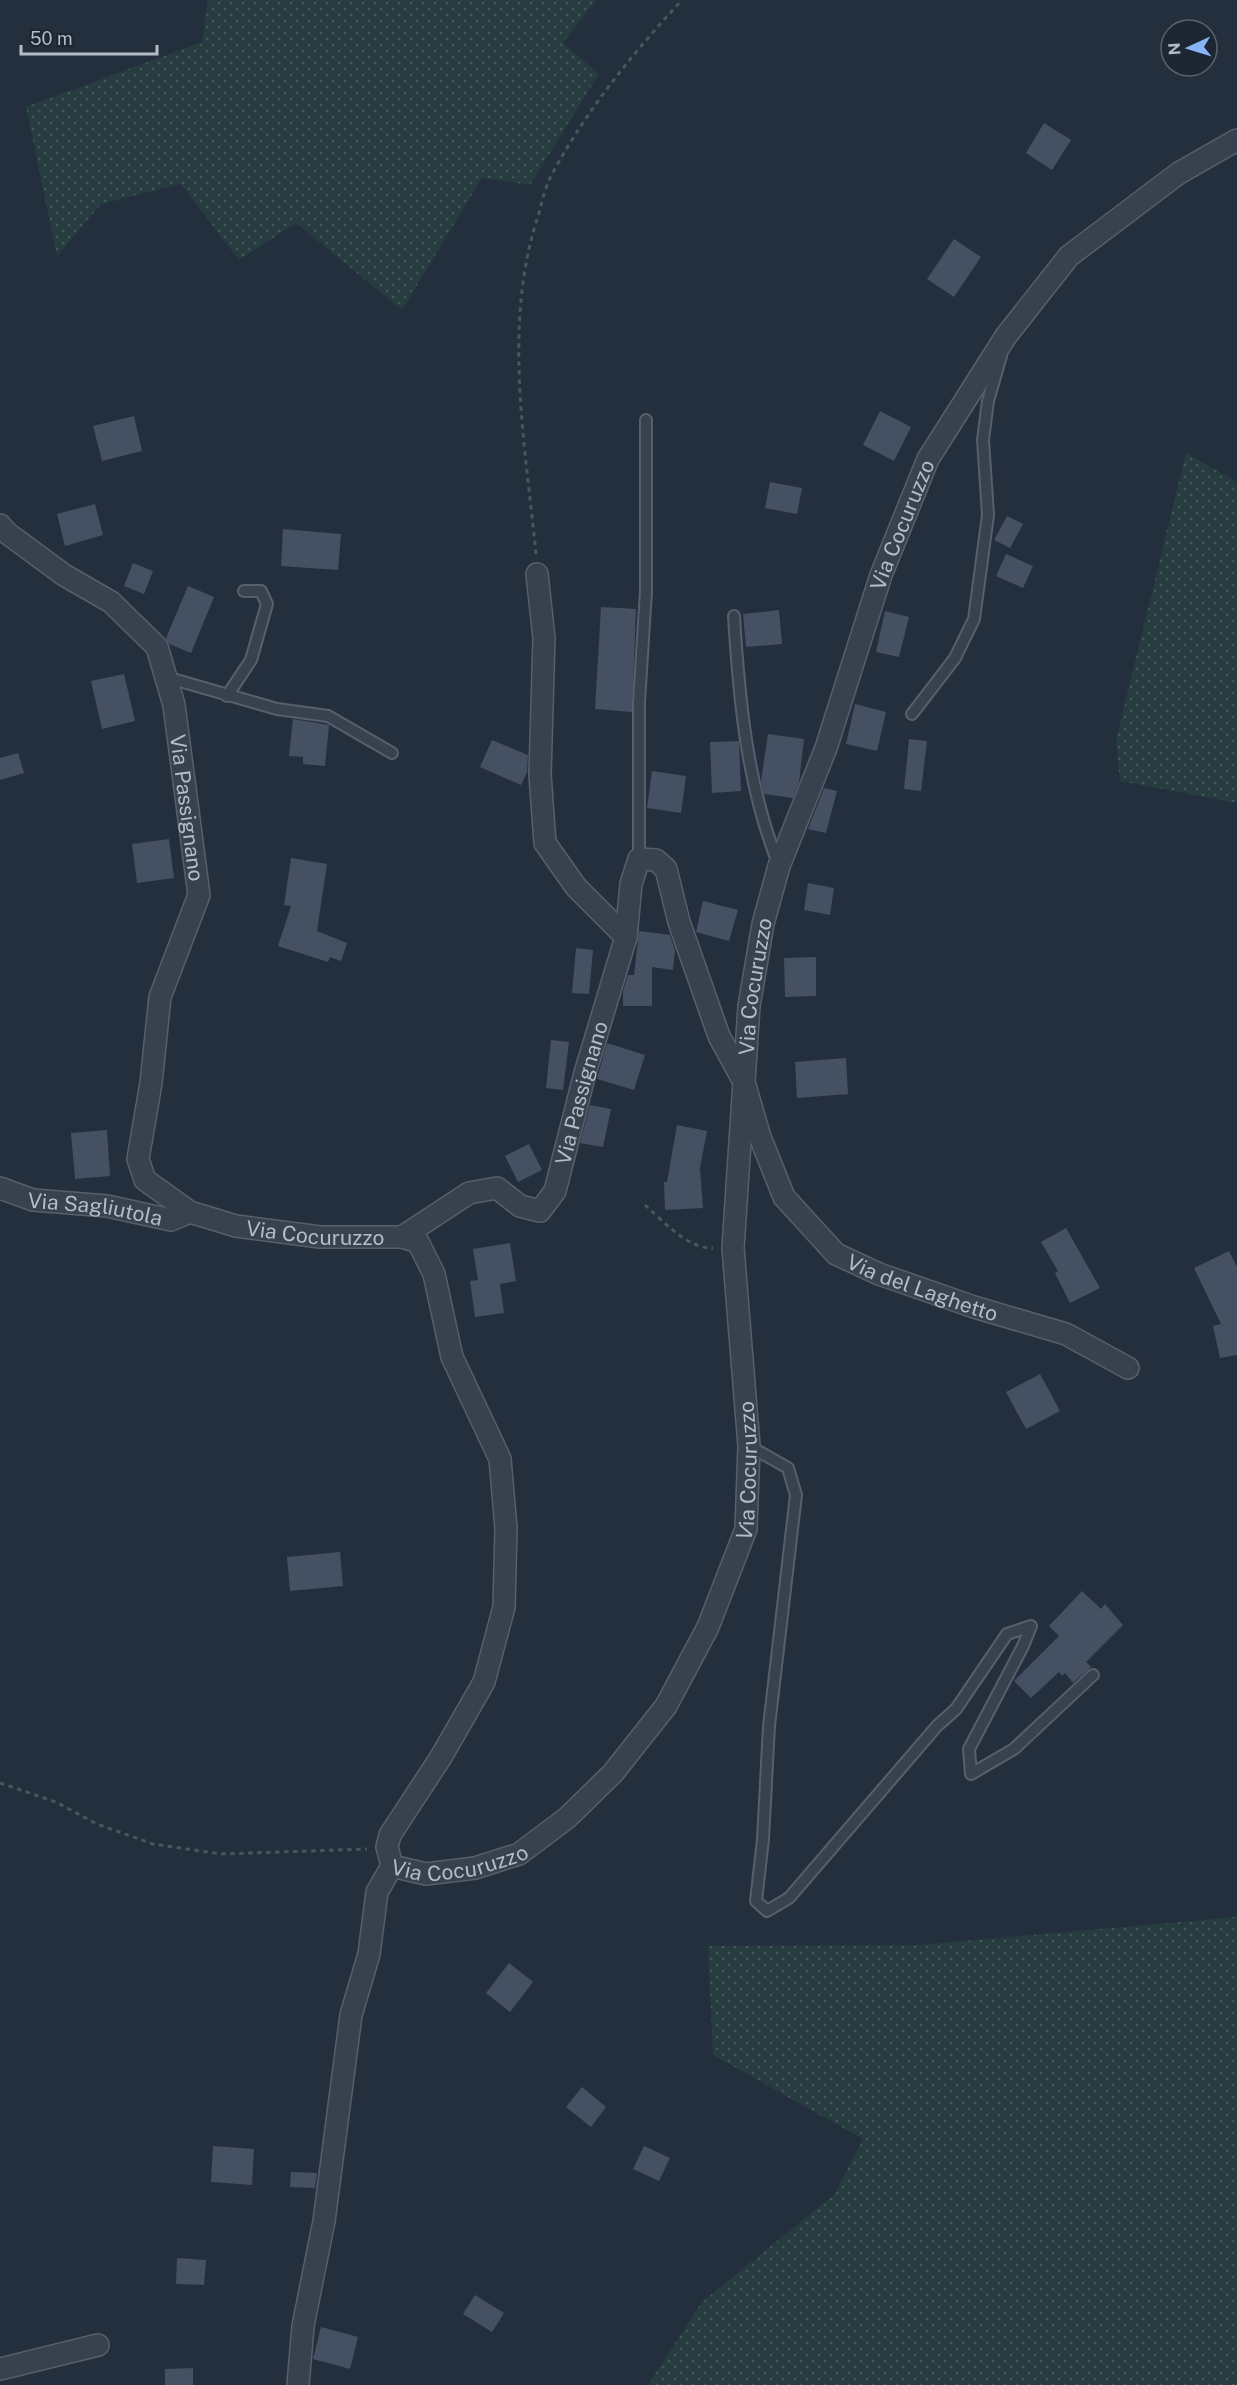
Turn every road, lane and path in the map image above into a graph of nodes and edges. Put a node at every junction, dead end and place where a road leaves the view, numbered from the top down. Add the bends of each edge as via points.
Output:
1 (682, 0) edge
2 (1237, 140) edge
3 (1006, 336) junction
4 (646, 420) dead end
5 (0, 525) edge
6 (537, 574) joint
7 (243, 591) dead end
8 (734, 616) dead end
9 (166, 677) junction
10 (227, 696) junction
11 (912, 714) dead end
12 (392, 753) dead end
13 (639, 859) junction
14 (779, 866) junction
15 (626, 937) junction
16 (744, 1082) junction
17 (0, 1188) edge
18 (645, 1205) dead end
19 (190, 1212) junction
20 (402, 1238) junction
21 (733, 1248) junction
22 (1128, 1368) dead end
23 (749, 1446) junction
24 (1093, 1675) dead end
25 (0, 1783) edge
26 (389, 1856) junction
27 (98, 2345) dead end
28 (0, 2369) edge
29 (298, 2385) edge

1 - 6 path via 597,101 550,180 530,238 519,304 519,369
2 - 3 street, Via Cocuruzzo via 1179,173 1069,256
3 - 11 lane via 984,430 987,515 974,619 955,658
3 - 14 street, Via Cocuruzzo via 928,459 882,575 826,748
4 - 13 lane
5 - 9 street, Via Passignano via 64,574 111,602 157,647
6 - 15 street via 544,638 540,775 545,843 576,887
7 - 10 lane via 261,591 267,604 251,660
8 - 14 lane via 754,788
9 - 10 lane
9 - 19 street, Via Passignano via 174,705 199,895 160,997 138,1159 145,1180
10 - 12 lane via 277,709 328,716
13 - 15 street, Via Passignano via 631,884
13 - 16 street via 656,860 666,869 679,922 719,1035
14 - 16 street, Via Cocuruzzo via 763,924 749,1006
15 - 20 street, Via Passignano via 555,1191 540,1211 520,1206 497,1188 469,1192
16 - 21 street, Via Cocuruzzo
16 - 22 street, Via del Laghetto via 784,1197 836,1254 890,1278 1065,1334
17 - 19 street, Via Sagliutola via 33,1200 107,1206 171,1220
18 - 21 path via 703,1249
19 - 20 street, Via Cocuruzzo via 236,1226 320,1237
20 - 26 street, Via Cocuruzzo via 418,1242 434,1274 452,1357 500,1459 506,1528 504,1607 484,1682 390,1835
21 - 23 street, Via Cocuruzzo
23 - 24 lane via 788,1468 796,1495 769,1726 756,1901 767,1911 789,1898 956,1709 1007,1634 1031,1626 969,1749 970,1774 1014,1749
23 - 26 street, Via Cocuruzzo via 746,1529 708,1627 666,1706 613,1773 567,1818 519,1854 475,1868 426,1875
25 - 26 path via 56,1802 96,1824 153,1844 221,1854
26 - 29 street via 377,1892 369,1954 351,2015 324,2221 303,2326
27 - 28 street

